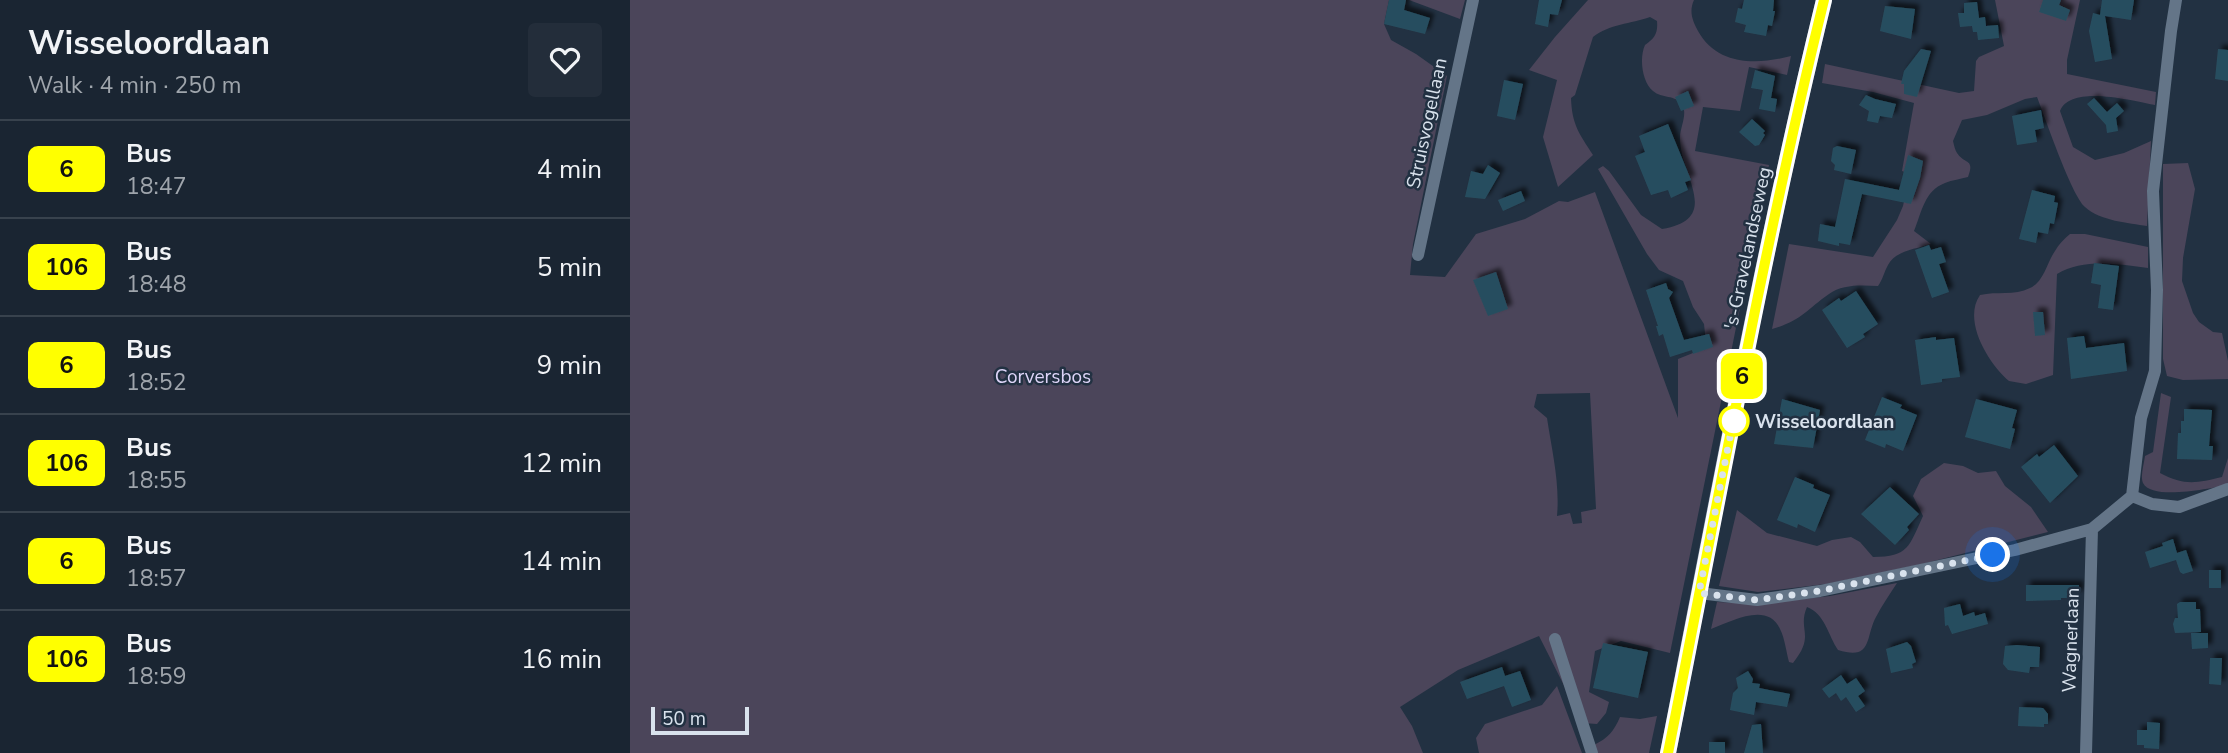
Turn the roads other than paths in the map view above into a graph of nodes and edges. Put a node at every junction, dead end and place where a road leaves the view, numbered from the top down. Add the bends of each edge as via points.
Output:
1 (1473, 0) edge
2 (1824, 0) edge
3 (2176, 0) edge
4 (1418, 255) dead end
5 (2228, 489) edge
6 (2132, 496) junction
7 (2092, 529) junction
8 (1699, 593) junction
9 (1555, 639) dead end
10 (1592, 753) edge
11 (1668, 753) edge
12 (2086, 753) edge

1 - 4 street, Struisvogellaan
2 - 8 street, 's-Gravelandseweg via 1790,143
3 - 6 street via 2153,191 2155,371 2141,418
5 - 6 street via 2179,507
6 - 7 street
7 - 8 street via 1819,591 1757,600
7 - 12 street, Wagnerlaan
8 - 11 street, 's-Gravelandseweg
9 - 10 street

